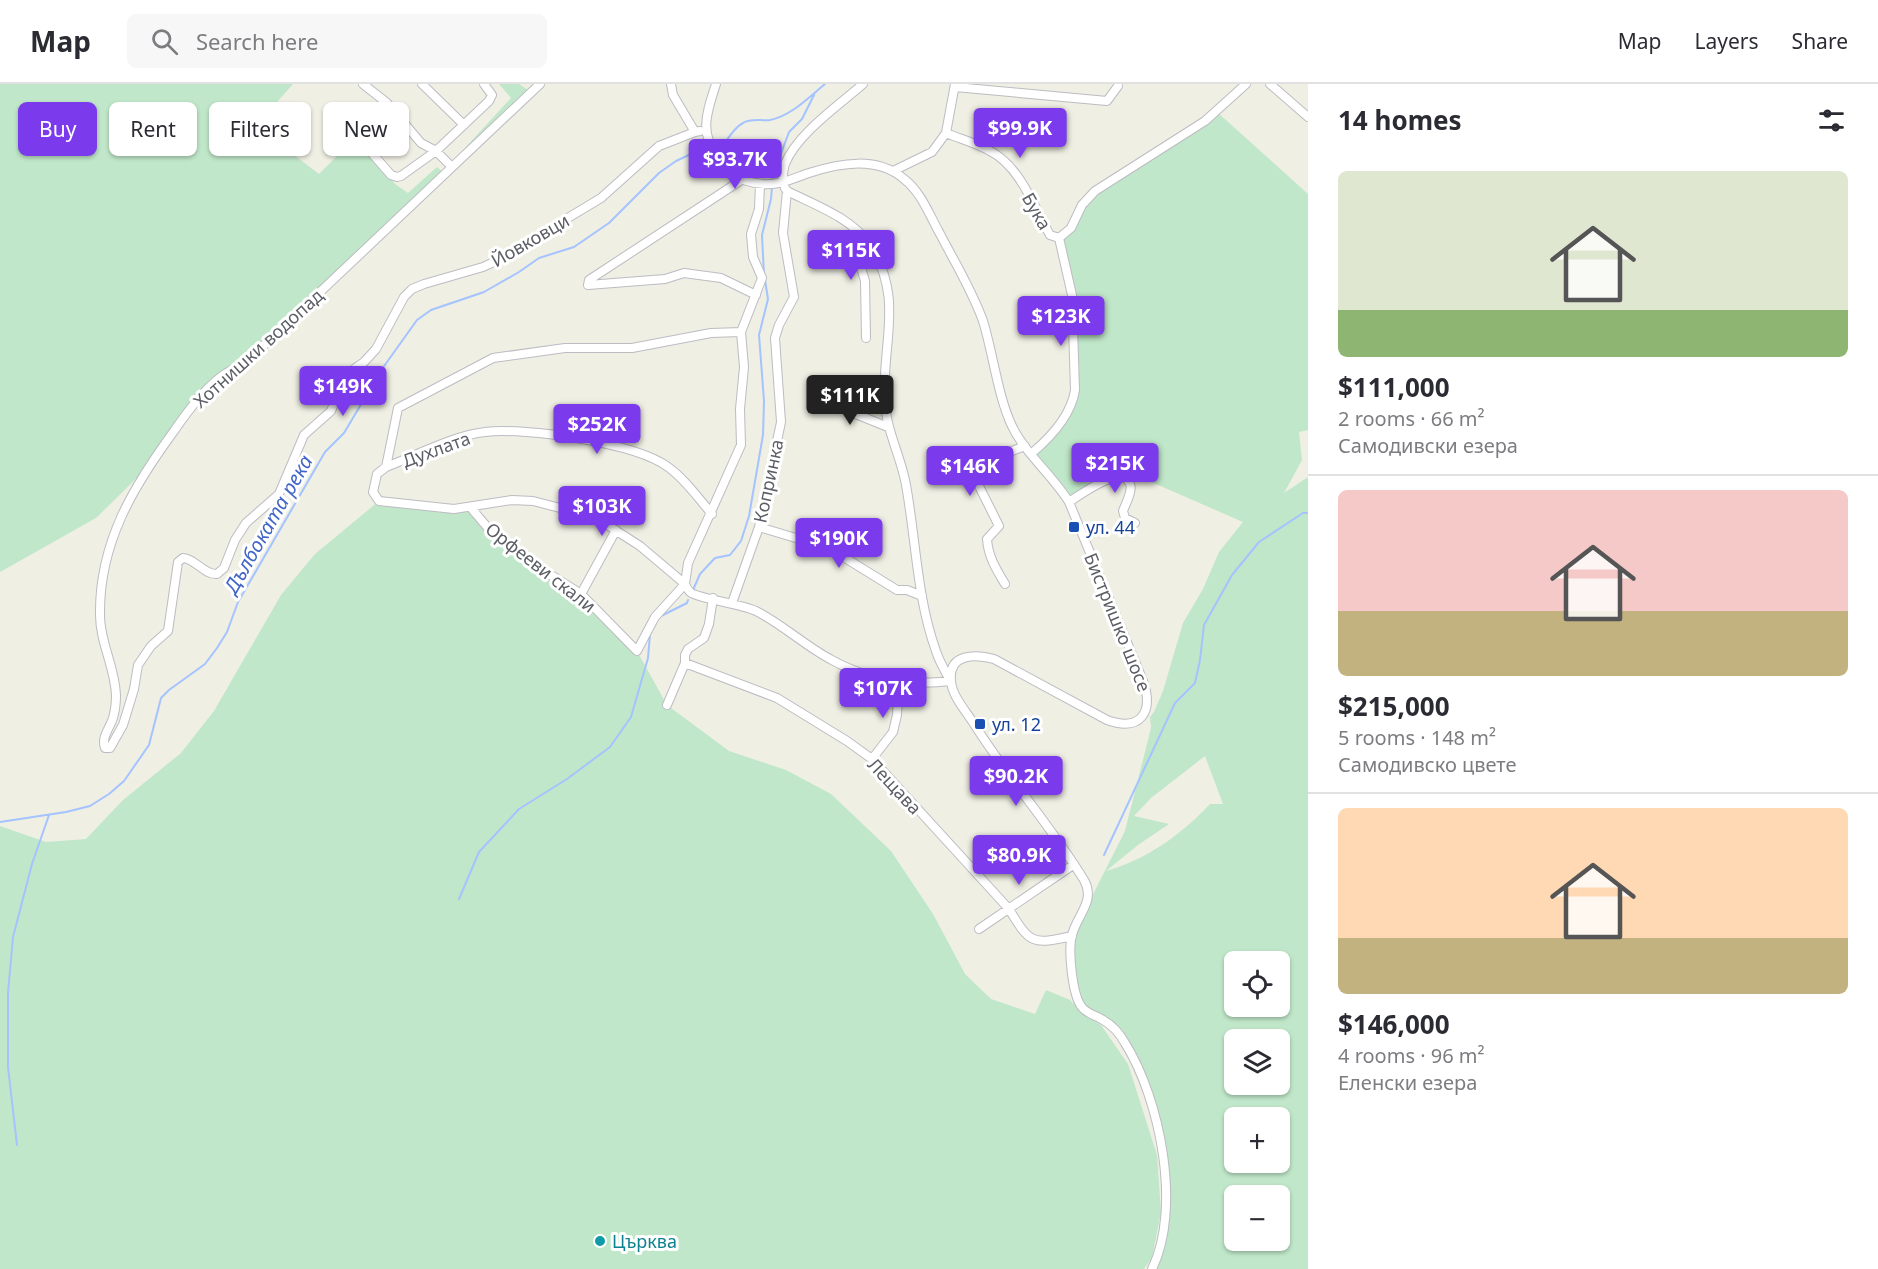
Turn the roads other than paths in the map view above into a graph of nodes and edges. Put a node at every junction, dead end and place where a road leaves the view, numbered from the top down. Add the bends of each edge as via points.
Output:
1 (363, 84) edge
2 (422, 84) edge
3 (484, 84) edge
4 (540, 84) edge
5 (671, 84) edge
6 (718, 84) edge
7 (863, 84) edge
8 (1246, 84) edge
9 (1270, 84) edge
10 (955, 86) edge
11 (1118, 86) dead end
12 (1308, 117) edge
13 (464, 125) junction
14 (705, 130) junction
15 (695, 132) junction
16 (946, 133) junction
17 (436, 151) junction
18 (374, 156) edge
19 (452, 167) junction
20 (893, 171) junction
21 (743, 179) junction
22 (760, 184) junction
23 (784, 187) junction
24 (864, 237) junction
25 (1059, 238) junction
26 (756, 295) junction
27 (741, 332) junction
28 (866, 338) dead end
29 (820, 400) dead end
30 (888, 427) junction
31 (1028, 450) junction
32 (386, 467) junction
33 (1069, 502) junction
34 (471, 508) junction
35 (712, 514) junction
36 (1136, 523) dead end
37 (759, 527) junction
38 (616, 530) junction
39 (685, 584) junction
40 (1005, 584) dead end
41 (581, 594) junction
42 (922, 596) junction
43 (713, 598) junction
44 (732, 603) junction
45 (685, 663) junction
46 (951, 681) junction
47 (899, 682) junction
48 (667, 705) dead end
49 (105, 748) joint
50 (872, 759) junction
51 (1074, 865) junction
52 (1009, 909) junction
53 (979, 929) dead end
54 (1071, 936) junction
55 (1152, 1269) edge

1 - 17 street via 387,103 421,143
2 - 13 street
3 - 13 street via 491,98
4 - 19 street, Хотнишки водопад
5 - 15 street via 673,95
6 - 14 street, Бистришко шосе
7 - 23 street, Копринка via 796,146 784,166
8 - 25 street via 1205,121 1095,191 1082,204 1071,228
9 - 12 street
10 - 11 street via 1107,101
10 - 16 street
13 - 17 street
14 - 15 street
14 - 21 street, Бистришко шосе via 724,168
15 - 49 street, Йовковци via 659,146 601,198 498,261 424,284 404,297 376,349 337,387 332,411 304,435 279,494 246,523 224,568 212,575 189,558 178,562 168,631 138,665 123,725 110,747
16 - 20 street via 932,152
16 - 25 street, Бука via 1003,160 1016,174 1050,235
17 - 18 street via 397,177
17 - 19 street
19 - 49 street, Хотнишки водопад via 246,362 221,377 189,410 144,471 118,522 100,591 101,639 116,696 114,717 104,737
20 - 23 street, Бистришко шосе via 878,165 842,164
20 - 31 street, Бистришко шосе via 920,197 971,293 984,324 1008,415
21 - 22 street, Бистришко шосе
21 - 26 street via 589,280 588,285 665,279 684,273 721,278
22 - 23 street, Бистришко шосе
22 - 26 street via 759,209 751,234 753,257 762,278
23 - 24 street via 842,219
23 - 37 street, Копринка via 783,233 794,297 775,338 781,422
24 - 28 street via 857,254 865,281
24 - 30 street via 876,257 889,296 884,399
25 - 31 street, Бука via 1072,303 1073,404 1047,440
26 - 27 street
27 - 32 street via 711,333 632,348 565,348 493,358 398,408
27 - 35 street via 741,445
29 - 30 street
30 - 42 street via 906,485
31 - 33 street, Бистришко шосе
31 - 40 street via 972,468 999,526 987,539 988,549
32 - 34 street via 374,480 373,492 378,501
32 - 35 street, Духлата via 484,432 510,431 595,441 666,465
33 - 36 street via 1109,478 1126,478 1131,488 1123,511 1125,518
33 - 46 street, Бистришко шосе via 1146,690 1144,713 1135,722 1119,724 1107,720 983,656 960,660
34 - 38 street via 512,500 533,501 595,517
34 - 41 street, Орфееви скали via 488,528 535,565
35 - 39 street via 688,562
37 - 42 street via 829,548 897,590
37 - 44 street, Копринка
38 - 39 street
38 - 41 street
39 - 41 street, Орфееви скали via 655,617 637,651
39 - 43 street via 696,596
42 - 46 street via 936,653
43 - 44 street
43 - 45 street via 704,638 688,649
44 - 47 street via 755,610 830,659 868,675
45 - 48 street
45 - 50 street, Лещава via 777,698
46 - 47 street
46 - 51 street via 984,739
47 - 50 street via 893,732
50 - 52 street, Лещава
51 - 52 street
51 - 54 street via 1085,882 1088,901
52 - 53 street
52 - 54 street, Лещава via 1031,938 1043,942
54 - 55 street via 1074,988 1080,1006 1113,1026 1150,1096 1167,1183 1163,1244

